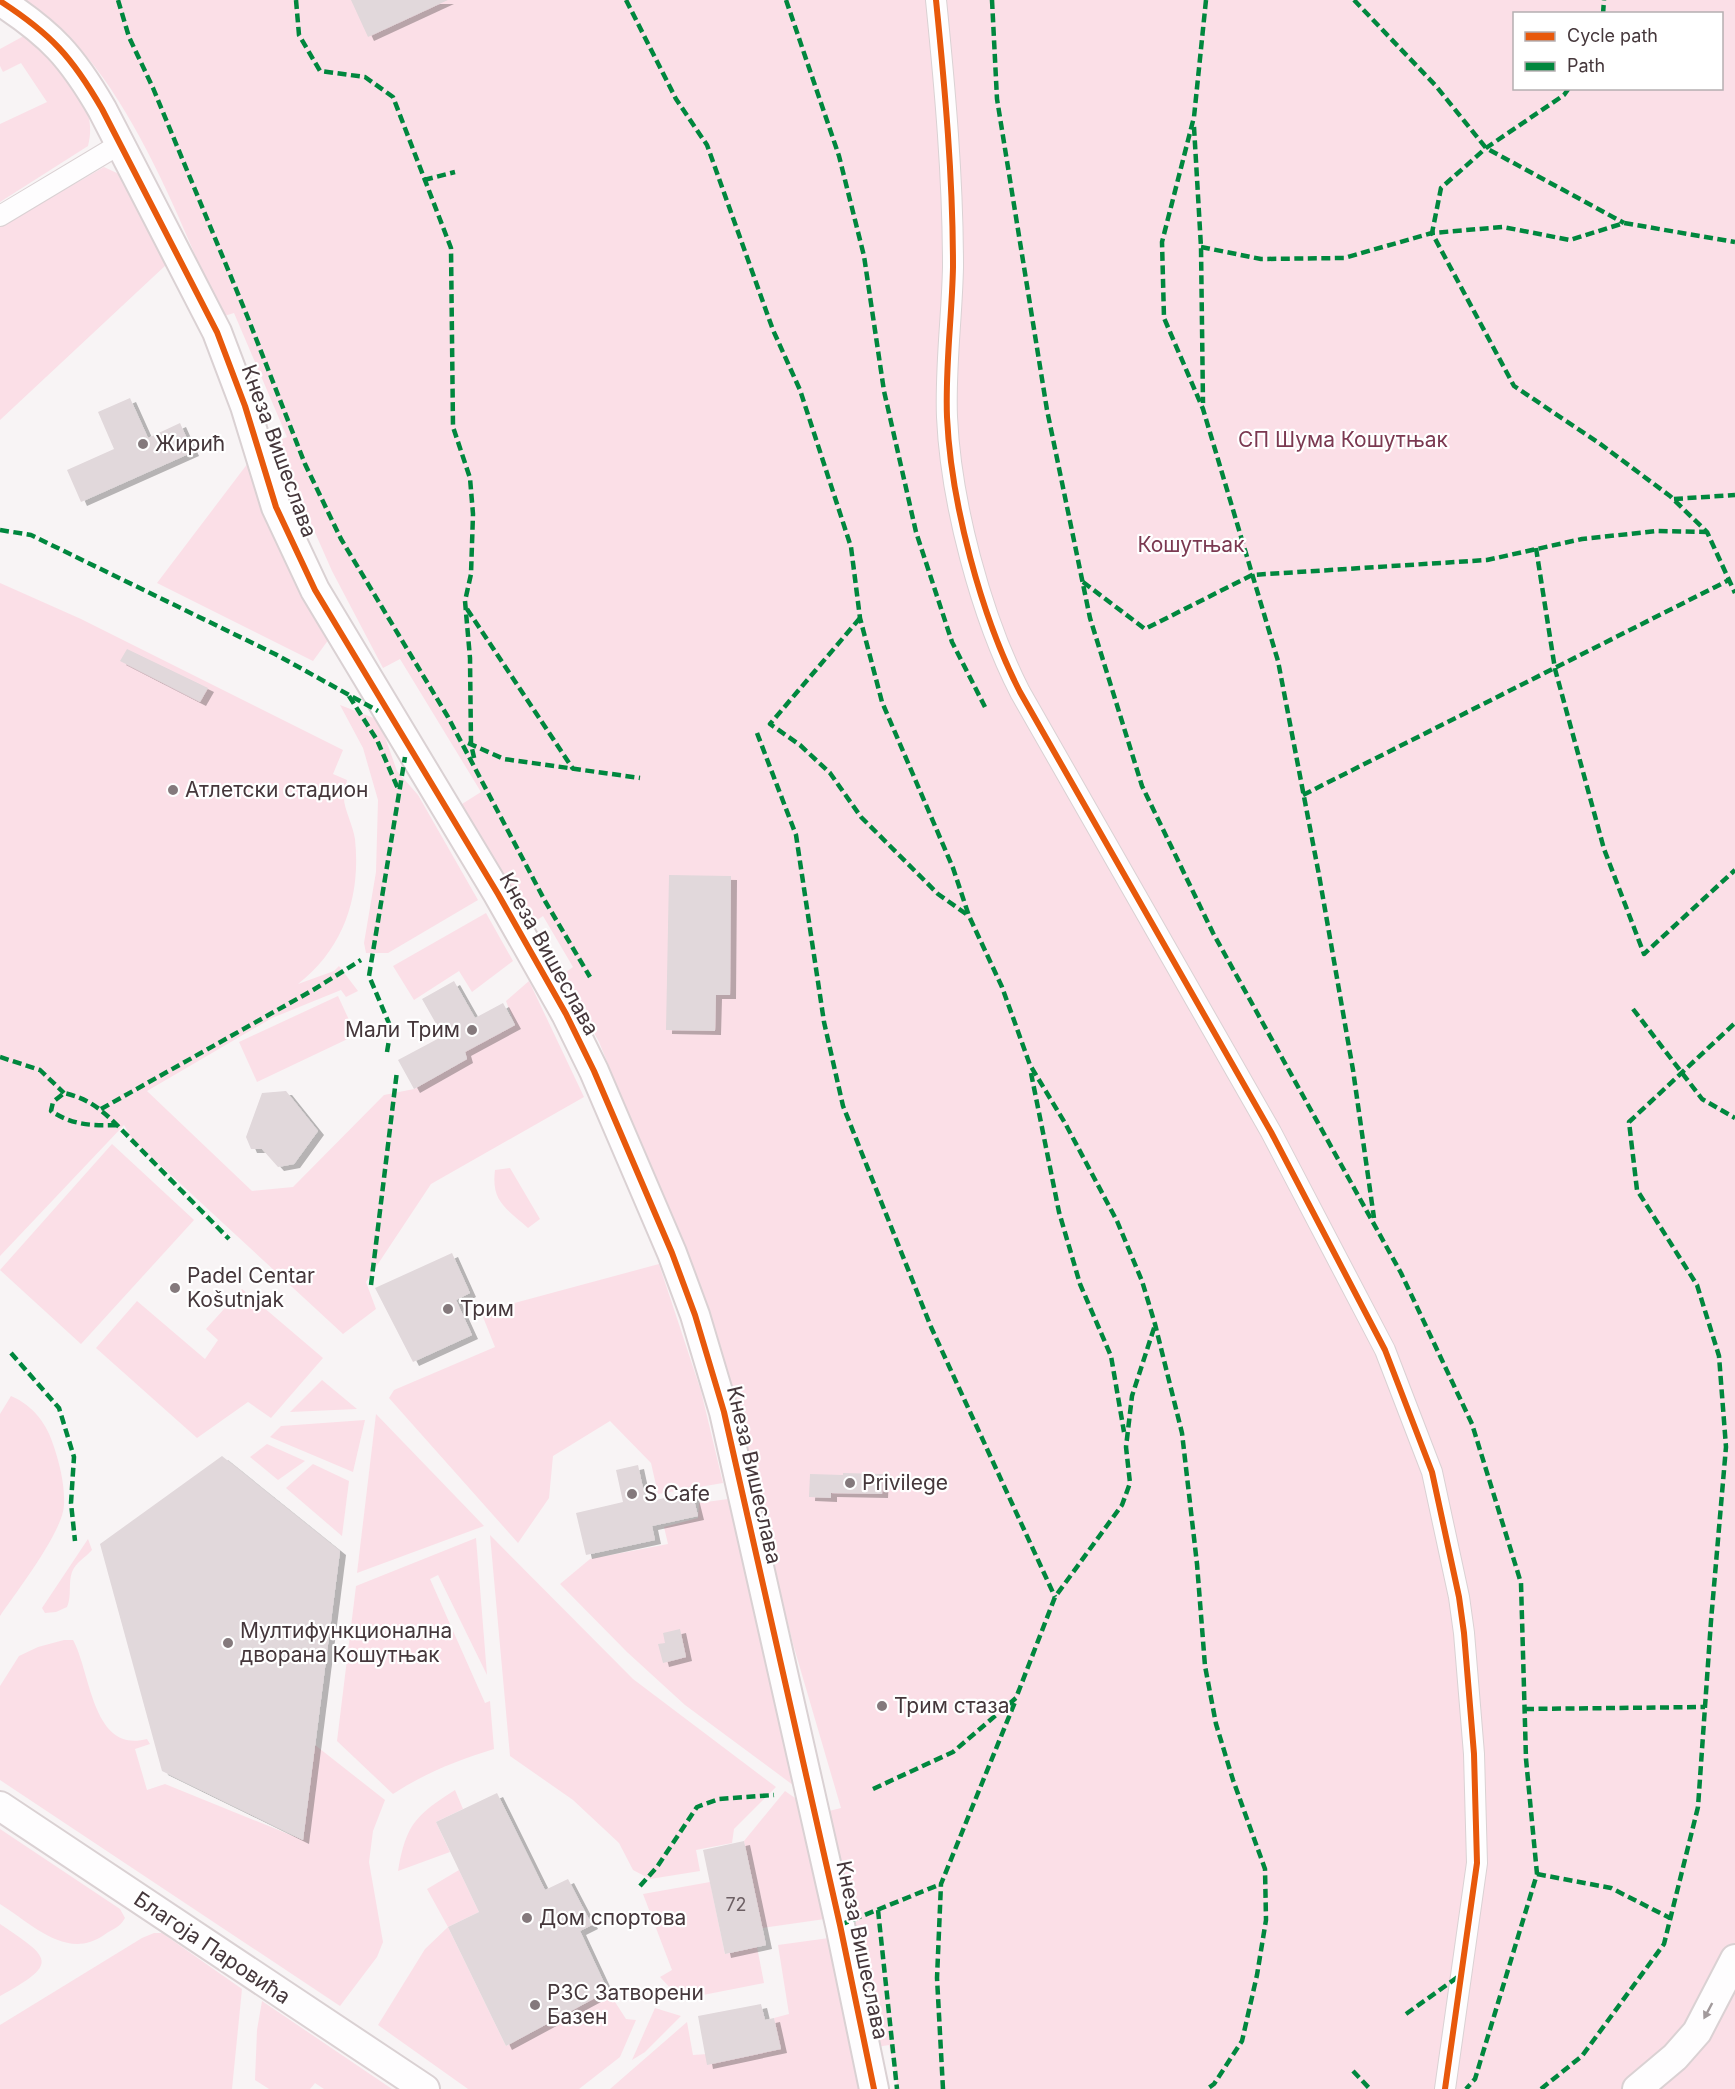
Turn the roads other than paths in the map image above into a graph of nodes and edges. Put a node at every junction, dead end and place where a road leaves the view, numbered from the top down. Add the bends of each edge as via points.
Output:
1 (936, 0) edge
2 (0, 1) edge
3 (120, 144) junction
4 (0, 216) edge
5 (0, 1806) edge
6 (1735, 1959) edge
7 (425, 2089) edge
8 (874, 2089) edge
9 (1445, 2089) edge
10 (1637, 2089) edge

1 - 9 street via 947,112 953,268 948,428 962,515 991,629 1020,692 1282,1152 1385,1350 1432,1472 1460,1597 1474,1754 1477,1863
2 - 3 street, Кнеза Вишеслава via 56,42 87,82
3 - 4 street
3 - 8 street, Кнеза Вишеслава via 224,348 274,501 311,581 566,1014 672,1253 724,1412
5 - 7 street, Благоја Паровића
6 -> 10 street via 1697,2032

